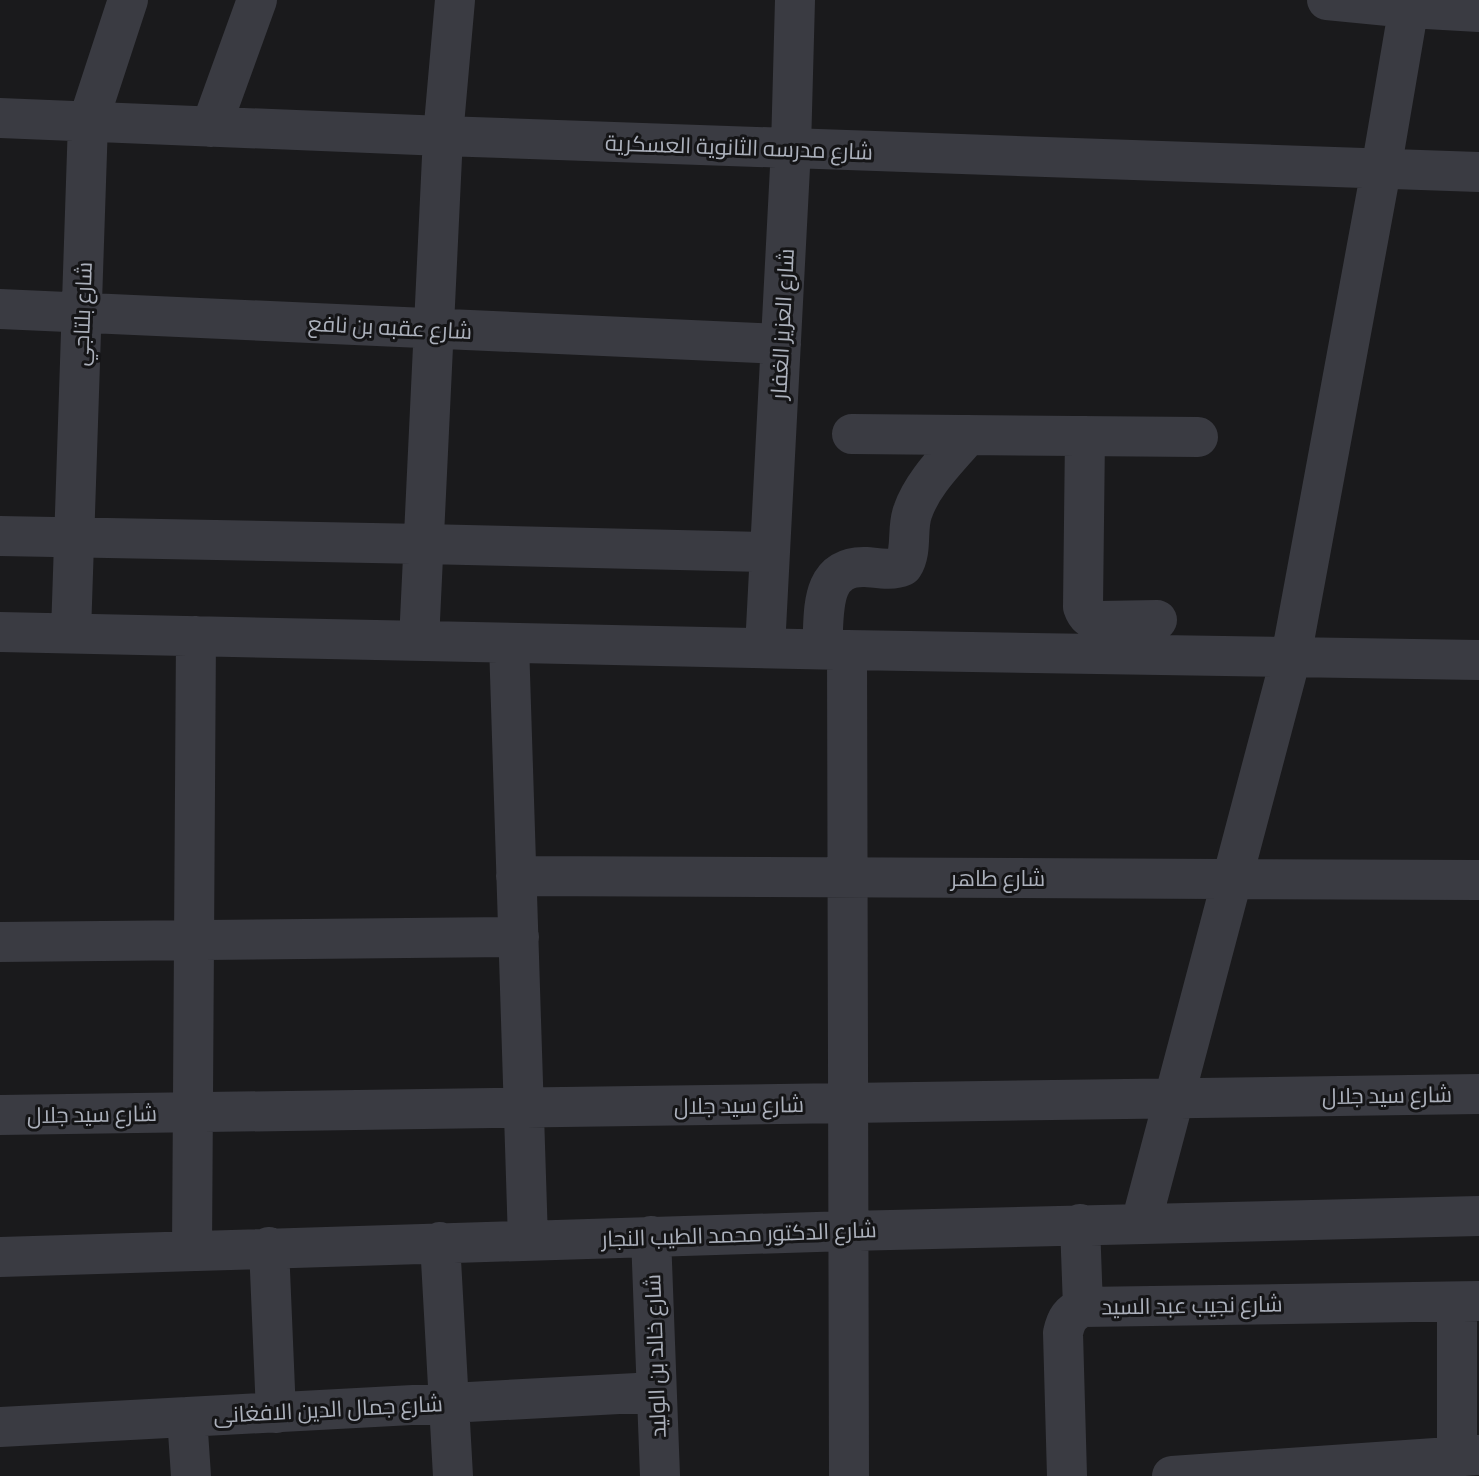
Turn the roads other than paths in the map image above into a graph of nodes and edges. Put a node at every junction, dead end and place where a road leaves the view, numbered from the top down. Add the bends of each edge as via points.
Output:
1 (128, 0) edge
2 (257, 0) edge
3 (455, 0) edge
4 (795, 0) edge
5 (1327, 0) edge
6 (1409, 4) edge
7 (1479, 12) edge
8 (0, 118) edge
9 (88, 122) junction
10 (211, 127) junction
11 (443, 136) junction
12 (791, 148) junction
13 (1381, 170) junction
14 (1479, 172) edge
15 (0, 309) edge
16 (82, 312) junction
17 (434, 329) junction
18 (781, 344) junction
19 (852, 434) dead end
20 (968, 435) junction
21 (1085, 436) junction
22 (1198, 437) dead end
23 (0, 536) edge
24 (74, 538) junction
25 (424, 544) junction
26 (769, 552) junction
27 (0, 632) edge
28 (1138, 632) junction
29 (71, 633) junction
30 (196, 636) junction
31 (419, 641) junction
32 (509, 643) junction
33 (765, 648) junction
34 (835, 650) junction
35 (1291, 657) junction
36 (1479, 660) edge
37 (516, 876) junction
38 (848, 878) junction
39 (1231, 879) junction
40 (1479, 880) edge
41 (519, 937) junction
42 (194, 941) junction
43 (0, 942) edge
44 (1479, 1094) edge
45 (1175, 1098) junction
46 (848, 1103) junction
47 (524, 1108) junction
48 (193, 1112) junction
49 (0, 1115) edge
50 (1479, 1216) edge
51 (1141, 1223) junction
52 (1080, 1224) junction
53 (848, 1231) junction
54 (651, 1236) junction
55 (528, 1240) junction
56 (440, 1242) junction
57 (269, 1247) junction
58 (192, 1250) junction
59 (0, 1257) edge
60 (1468, 1301) edge
61 (1083, 1307) junction
62 (656, 1392) junction
63 (449, 1403) junction
64 (276, 1413) junction
65 (187, 1417) junction
66 (0, 1427) edge
67 (1468, 1455) edge
68 (191, 1476) edge
69 (453, 1476) edge
70 (660, 1476) edge
71 (849, 1476) edge
72 (1067, 1476) edge
73 (1172, 1476) edge

1 - 9 street, شارع بلتاجي
2 - 10 street
3 - 11 street
4 - 12 street, شارع العزيز الغفار
5 - 6 street
6 - 7 street
6 - 13 street
8 - 9 street, شارع مدرسه الثانوية العسكرية
9 - 10 street, شارع مدرسه الثانوية العسكرية
9 - 16 street, شارع بلتاجي
10 - 11 street, شارع مدرسه الثانوية العسكرية
11 - 12 street, شارع مدرسه الثانوية العسكرية
11 - 17 street
12 - 13 street, شارع مدرسه الثانوية العسكرية
12 - 18 street, شارع العزيز الغفار
13 - 14 street, شارع مدرسه الثانوية العسكرية
13 - 35 street
15 - 16 street, شارع عقبه بن نافع
16 - 17 street, شارع عقبه بن نافع
16 - 24 street, شارع بلتاجي
17 - 18 street, شارع عقبه بن نافع
17 - 25 street
18 - 26 street, شارع العزيز الغفار
19 - 20 street
20 - 21 street
20 - 34 street via 926,486 911,514 903,566 853,568 832,580 826,595
21 - 22 street
21 - 28 street via 1083,607 1094,620
23 - 24 street
24 - 25 street
24 - 29 street, شارع بلتاجي
25 - 26 street
25 - 31 street
26 - 33 street, شارع العزيز الغفار
27 - 29 street
28 - 34 street
28 - 35 street
29 - 30 street
30 - 31 street
30 - 42 street
31 - 32 street
32 - 33 street
32 - 37 street
33 - 34 street
34 - 38 street
35 - 36 street
35 - 39 street
37 - 38 street, شارع طاهر
37 - 41 street
38 - 39 street, شارع طاهر
38 - 46 street
39 - 40 street, شارع طاهر
39 - 45 street
41 - 42 street
41 - 47 street
42 - 43 street
42 - 48 street
44 - 45 street, شارع سيد جلال
45 - 46 street, شارع سيد جلال
45 - 51 street
46 - 47 street, شارع سيد جلال
46 - 53 street
47 - 48 street, شارع سيد جلال
47 - 55 street
48 - 49 street, شارع سيد جلال
48 - 58 street
50 - 51 street, شارع الدكتور محمد الطيب النجار
51 - 52 street, شارع الدكتور محمد الطيب النجار
52 - 53 street, شارع الدكتور محمد الطيب النجار
52 - 61 street
53 - 54 street, شارع الدكتور محمد الطيب النجار
53 - 71 street
54 - 55 street, شارع الدكتور محمد الطيب النجار
54 - 62 street, شارع خالد بن الوليد
55 - 56 street, شارع الدكتور محمد الطيب النجار
56 - 57 street, شارع الدكتور محمد الطيب النجار
56 - 63 street
57 - 58 street, شارع الدكتور محمد الطيب النجار
57 - 64 street
58 - 59 street, شارع الدكتور محمد الطيب النجار
60 - 61 street, شارع نجيب عبد السيد
60 - 67 street
61 - 72 street, شارع نجيب عبد السيد via 1072,1312 1063,1333
62 - 63 street, شارع جمال الدين الافغانى
62 - 70 street, شارع خالد بن الوليد
63 - 64 street, شارع جمال الدين الافغانى
63 - 69 street
64 - 65 street, شارع جمال الدين الافغانى
65 - 66 street, شارع جمال الدين الافغانى
65 - 68 street
67 - 73 street

